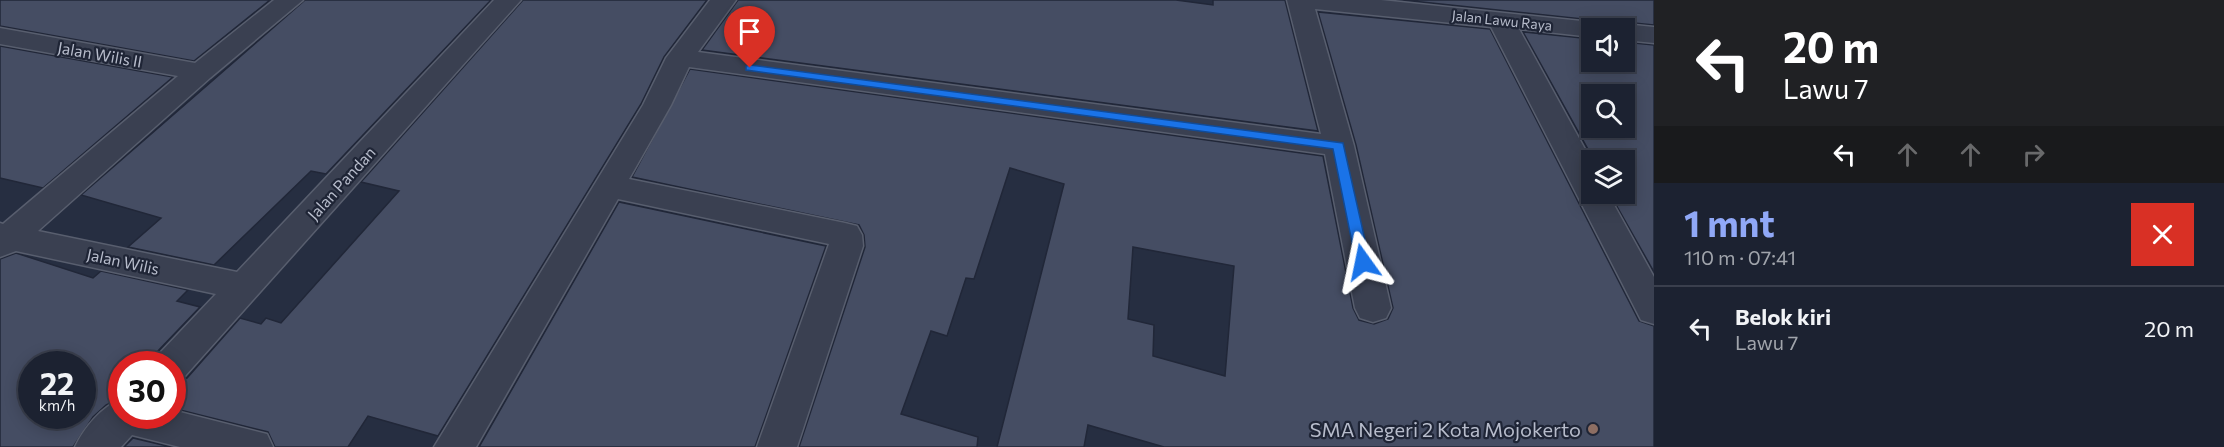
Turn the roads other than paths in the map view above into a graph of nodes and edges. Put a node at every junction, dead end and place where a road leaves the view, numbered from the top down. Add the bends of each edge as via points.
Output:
1 (290, 0) edge
2 (508, 0) edge
3 (723, 0) edge
4 (1300, 0) edge
5 (1305, 0) edge
6 (1500, 19) junction
7 (1581, 28) edge
8 (1635, 33) edge
9 (1654, 35) edge
10 (0, 36) edge
11 (680, 58) junction
12 (200, 72) junction
13 (1339, 146) junction
14 (1581, 172) edge
15 (607, 186) junction
16 (1598, 204) edge
17 (3, 239) edge
18 (246, 287) junction
19 (1373, 308) dead end
20 (1654, 310) edge
21 (185, 351) edge
22 (112, 429) edge
23 (178, 429) edge
24 (95, 447) edge
25 (253, 447) edge
26 (454, 447) edge
27 (777, 447) edge

1 - 12 street
2 - 18 street, Jalan Pandan
3 - 11 street
4 - 13 street
5 - 6 street, Jalan Lawu Raya
6 - 7 street, Jalan Lawu Raya
6 - 14 street
8 - 9 street
10 - 12 street, Jalan Wilis II
11 - 13 street
11 - 15 street via 657,105
12 - 17 street
13 - 19 street
15 - 26 street
15 - 27 street via 845,235 846,246
16 - 20 street
17 - 18 street, Jalan Wilis
18 - 21 street, Jalan Pandan
22 - 24 street
23 - 25 street

